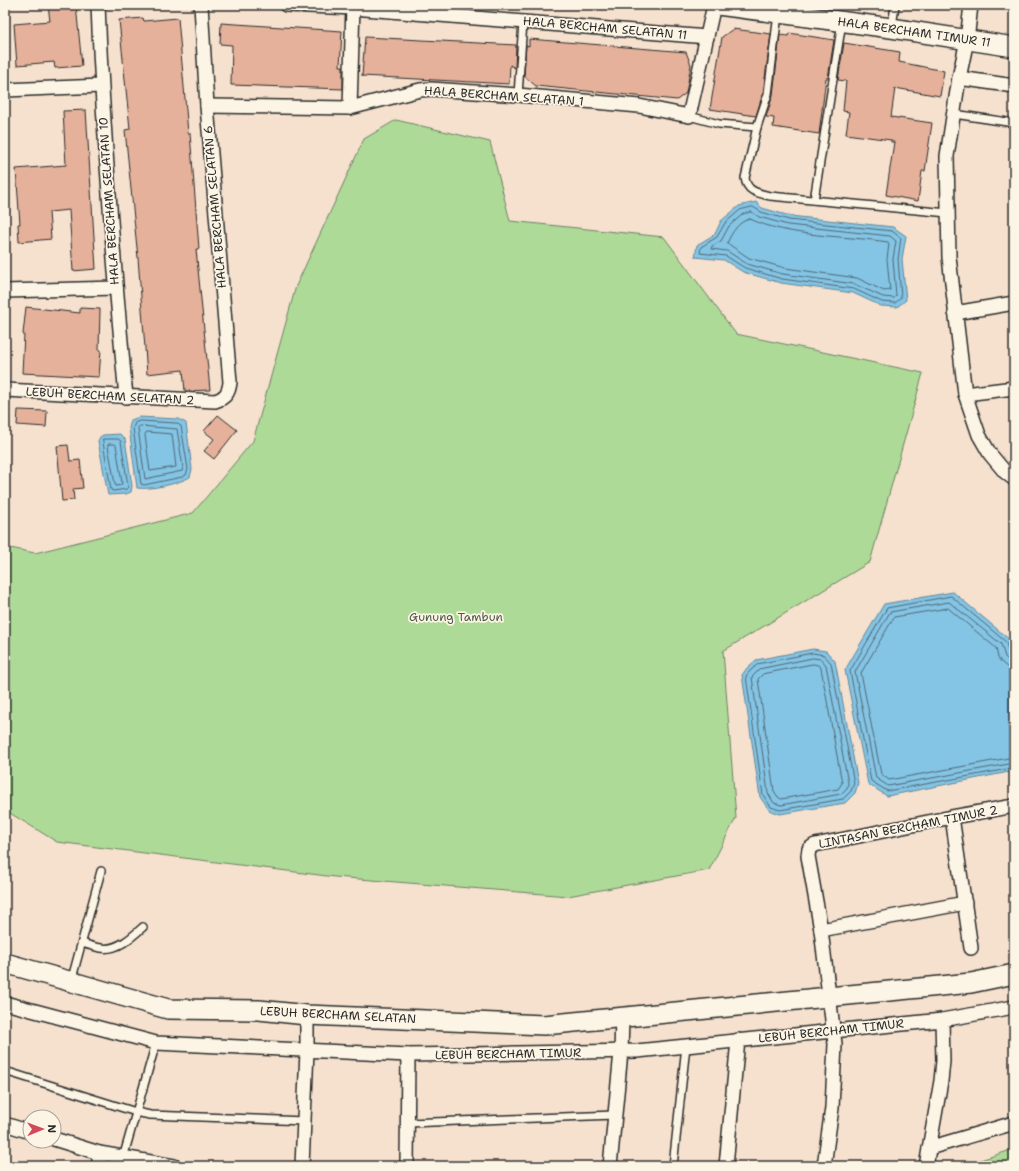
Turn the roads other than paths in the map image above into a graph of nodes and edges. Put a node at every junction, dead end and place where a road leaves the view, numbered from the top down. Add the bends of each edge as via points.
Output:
1 (98, 5) edge
2 (201, 5) edge
3 (286, 5) edge
4 (714, 5) edge
5 (718, 5) edge
6 (894, 5) edge
7 (971, 5) edge
8 (353, 7) edge
9 (779, 10) edge
10 (523, 22) junction
11 (842, 22) junction
12 (891, 28) junction
13 (708, 37) junction
14 (967, 40) junction
15 (1014, 47) edge
16 (959, 78) junction
17 (101, 86) junction
18 (1014, 86) edge
19 (5, 90) edge
20 (518, 95) junction
21 (207, 106) junction
22 (350, 108) junction
23 (954, 114) junction
24 (689, 116) junction
25 (1014, 123) edge
26 (757, 127) junction
27 (814, 200) junction
28 (948, 213) junction
29 (116, 288) junction
30 (5, 291) edge
31 (1014, 303) edge
32 (955, 313) junction
33 (1014, 388) edge
34 (5, 390) edge
35 (965, 394) junction
36 (126, 397) junction
37 (215, 401) joint
38 (1014, 479) edge
39 (1014, 806) edge
40 (952, 817) junction
41 (101, 872) dead end
42 (965, 903) junction
43 (143, 927) dead end
44 (821, 930) junction
45 (82, 943) junction
46 (971, 948) dead end
47 (6, 966) edge
48 (1014, 974) edge
49 (71, 982) junction
50 (830, 998) junction
51 (5, 1003) edge
52 (1014, 1007) edge
53 (307, 1015) junction
54 (622, 1018) junction
55 (942, 1020) junction
56 (834, 1031) junction
57 (738, 1040) junction
58 (156, 1043) junction
59 (686, 1046) junction
60 (307, 1051) junction
61 (621, 1052) junction
62 (408, 1055) junction
63 (5, 1071) edge
64 (136, 1112) junction
65 (615, 1115) junction
66 (304, 1121) junction
67 (408, 1123) junction
68 (1014, 1123) edge
69 (5, 1124) edge
70 (22, 1129) edge
71 (62, 1143) edge
72 (929, 1148) junction
73 (123, 1158) junction
74 (99, 1160) edge
75 (174, 1166) edge
76 (302, 1166) edge
77 (407, 1166) edge
78 (610, 1166) edge
79 (673, 1166) edge
80 (726, 1166) edge
81 (824, 1166) edge
82 (926, 1166) edge

1 - 17 street, HALA BERCHAM SELATAN 10
2 - 21 street, HALA BERCHAM SELATAN 6
3 - 8 street, HALA BERCHAM SELATAN 11
4 - 13 street
5 - 9 street, HALA BERCHAM TIMUR 11
6 - 12 lane
7 - 14 street
8 - 10 street, HALA BERCHAM SELATAN 11
8 - 22 street
9 - 11 street, HALA BERCHAM TIMUR 11
9 - 26 lane via 768,94
10 - 13 street, HALA BERCHAM SELATAN 11
10 - 20 lane
11 - 12 street, HALA BERCHAM TIMUR 11
11 - 27 lane
12 - 14 street, HALA BERCHAM TIMUR 11
13 - 24 street
14 - 15 street, HALA BERCHAM TIMUR 11
14 - 16 street
16 - 18 street
16 - 23 street
17 - 19 street
17 - 29 street, HALA BERCHAM SELATAN 10
20 - 22 street, HALA BERCHAM SELATAN 1 via 431,89
20 - 24 street, HALA BERCHAM SELATAN 1 via 639,106
21 - 22 street, HALA BERCHAM SELATAN 1
21 - 37 street, HALA BERCHAM SELATAN 6 via 230,382 226,395
23 - 25 lane
23 - 28 street via 947,156
24 - 26 lane via 720,124
26 - 27 lane via 746,169 746,185 749,189 758,194
27 - 28 lane
28 - 32 street via 949,257
29 - 30 street
29 - 36 street, HALA BERCHAM SELATAN 10
31 - 32 street
32 - 35 street
33 - 35 street
34 - 36 street, LEBUH BERCHAM SELATAN 2
35 - 38 street via 982,441 1005,472
36 - 37 street, LEBUH BERCHAM SELATAN 2
39 - 40 street, LINTASAN BERCHAM TIMUR 2
40 - 42 street
40 - 44 street, LINTASAN BERCHAM TIMUR 2 via 812,846 808,856
41 - 45 lane
42 - 44 street
42 - 46 street
43 - 45 lane via 120,945 102,949
44 - 50 street, LINTASAN BERCHAM TIMUR 2
45 - 49 lane
47 - 49 street, LEBUH BERCHAM SELATAN
48 - 50 street via 971,983
49 - 53 street, LEBUH BERCHAM SELATAN via 168,1009 259,1010
50 - 54 street, LEBUH BERCHAM SELATAN
50 - 56 street, LINTASAN BERCHAM TIMUR 2
51 - 58 street, LEBUH BERCHAM TIMUR
52 - 55 street, LEBUH BERCHAM TIMUR
53 - 54 street, LEBUH BERCHAM SELATAN via 544,1025
53 - 60 street
54 - 61 street
55 - 56 street, LEBUH BERCHAM TIMUR
55 - 72 street via 941,1081
56 - 57 street, LEBUH BERCHAM TIMUR
56 - 81 street, LINTASAN BERCHAM TIMUR 2 via 832,1108
57 - 59 street, LEBUH BERCHAM TIMUR
57 - 80 street
58 - 60 street, LEBUH BERCHAM TIMUR
58 - 64 lane
59 - 61 street, LEBUH BERCHAM TIMUR
59 - 79 lane
60 - 62 street, LEBUH BERCHAM TIMUR
60 - 66 street
61 - 62 street, LEBUH BERCHAM TIMUR
61 - 65 street
62 - 67 street
63 - 64 lane
64 - 66 lane via 150,1115
64 - 73 lane
65 - 67 lane
65 - 78 street
66 - 76 street
67 - 77 street
68 - 72 street
69 - 70 street
71 - 74 street
72 - 82 street
73 - 74 street
73 - 75 street

